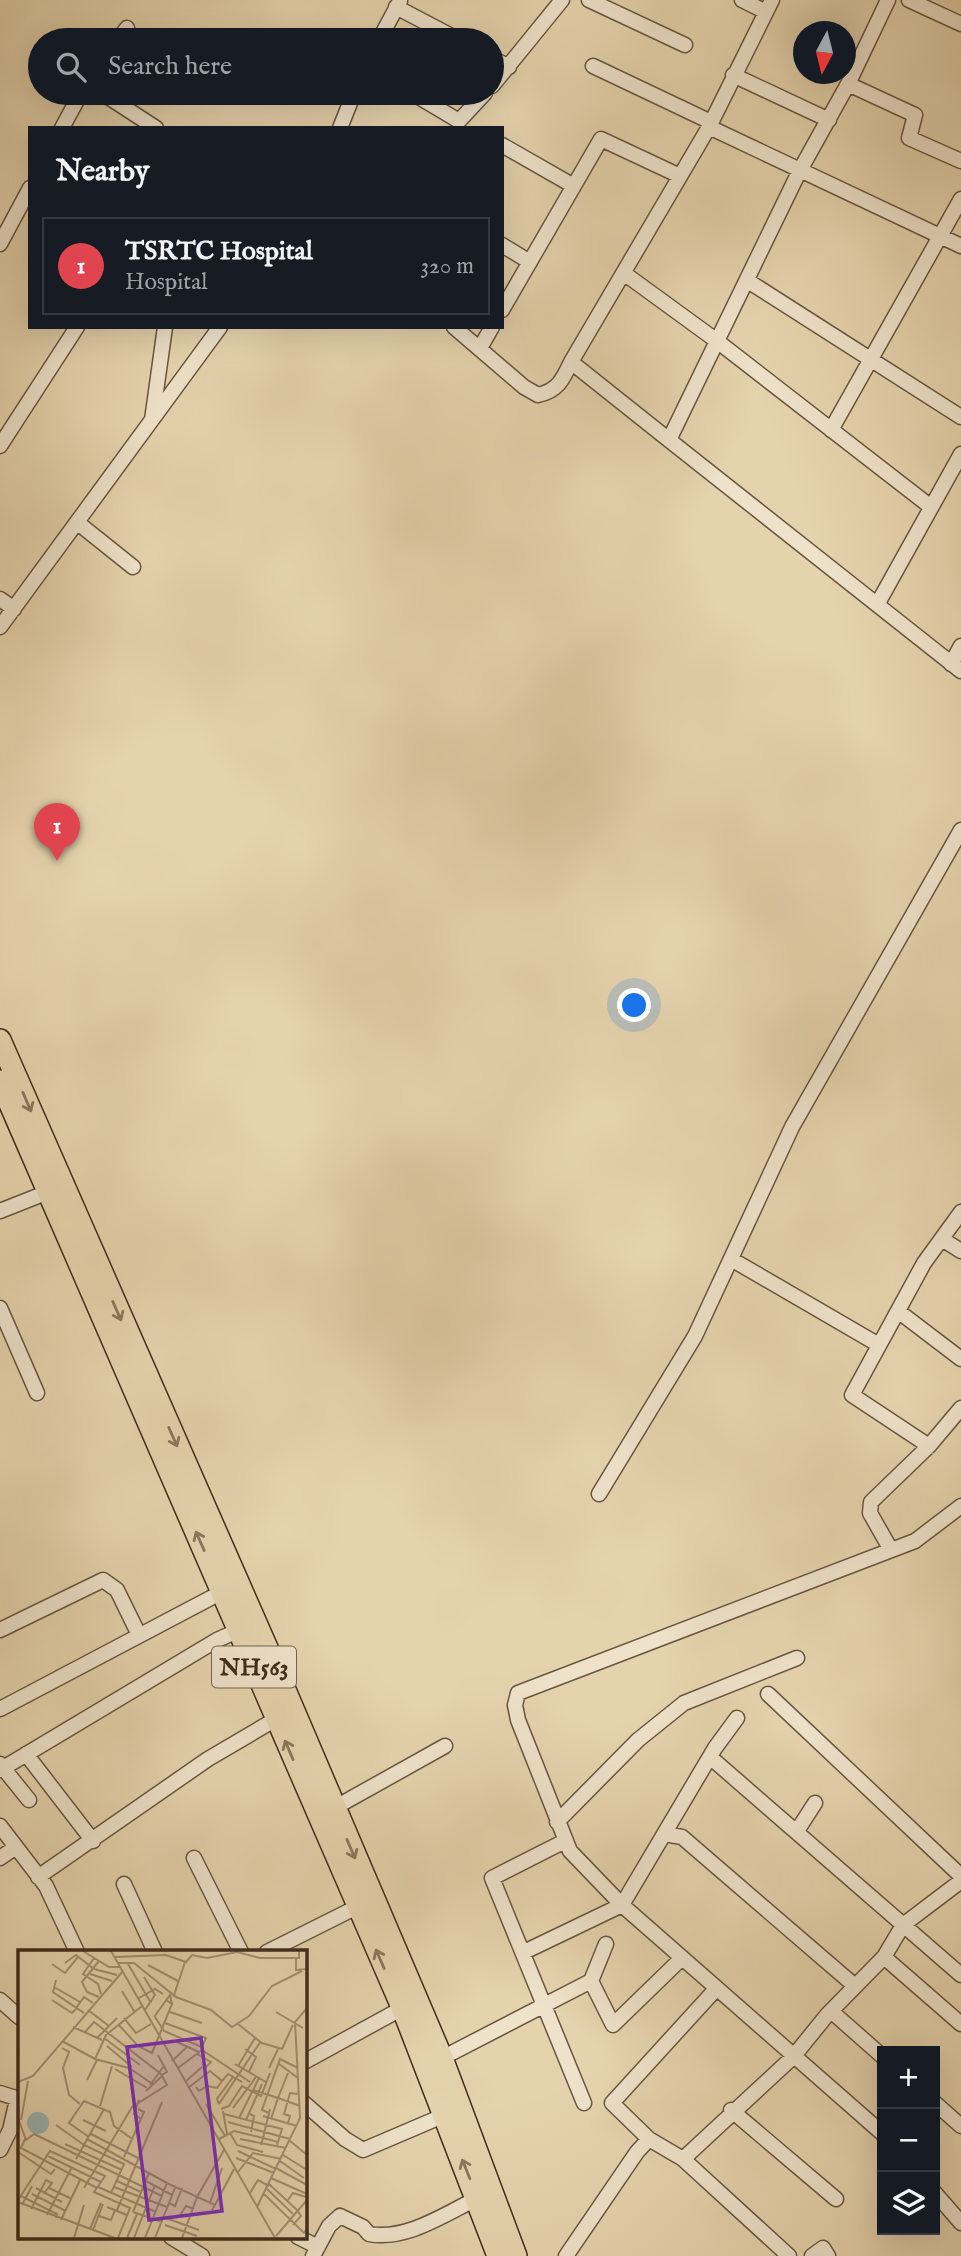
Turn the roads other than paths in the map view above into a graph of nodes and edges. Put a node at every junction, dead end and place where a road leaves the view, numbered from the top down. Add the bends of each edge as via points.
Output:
1 (562, 0) edge
2 (589, 0) edge
3 (742, 0) edge
4 (888, 0) edge
5 (909, 0) edge
6 (398, 4) edge
7 (606, 4) edge
8 (769, 6) edge
9 (961, 24) edge
10 (385, 28) edge
11 (439, 28) edge
12 (685, 45) dead end
13 (504, 64) edge
14 (593, 66) dead end
15 (509, 67) junction
16 (856, 67) edge
17 (504, 73) edge
18 (733, 75) junction
19 (848, 84) joint
20 (74, 105) edge
21 (117, 105) edge
22 (349, 105) edge
23 (433, 105) edge
24 (477, 105) edge
25 (829, 120) junction
26 (139, 123) edge
27 (465, 124) edge
28 (710, 125) junction
29 (63, 126) edge
30 (341, 126) edge
31 (504, 146) edge
32 (961, 161) edge
33 (799, 172) junction
34 (680, 176) junction
35 (572, 185) junction
36 (28, 192) edge
37 (961, 199) edge
38 (942, 236) junction
39 (0, 244) edge
40 (504, 246) edge
41 (961, 246) edge
42 (530, 262) junction
43 (625, 274) junction
44 (748, 281) junction
45 (504, 307) edge
46 (75, 329) edge
47 (165, 329) edge
48 (219, 329) edge
49 (456, 329) edge
50 (491, 329) edge
51 (717, 341) junction
52 (480, 348) junction
53 (871, 360) junction
54 (571, 362) junction
55 (961, 417) edge
56 (152, 422) junction
57 (831, 430) junction
58 (669, 440) junction
59 (0, 446) edge
60 (961, 454) edge
61 (932, 508) junction
62 (78, 523) junction
63 (133, 567) dead end
64 (0, 599) edge
65 (878, 603) junction
66 (14, 609) junction
67 (0, 627) edge
68 (961, 646) edge
69 (956, 667) edge
70 (961, 830) edge
71 (0, 1040) edge
72 (0, 1082) edge
73 (48, 1192) junction
74 (0, 1211) edge
75 (961, 1212) edge
76 (942, 1239) junction
77 (961, 1251) edge
78 (731, 1259) junction
79 (0, 1308) edge
80 (898, 1311) junction
81 (879, 1345) junction
82 (961, 1359) edge
83 (37, 1393) dead end
84 (961, 1408) edge
85 (929, 1446) junction
86 (599, 1494) dead end
87 (961, 1506) edge
88 (891, 1550) junction
89 (222, 1592) junction
90 (248, 1626) junction
91 (0, 1629) edge
92 (139, 1635) junction
93 (797, 1658) dead end
94 (768, 1694) dead end
95 (0, 1709) edge
96 (737, 1718) dead end
97 (276, 1719) junction
98 (445, 1746) dead end
99 (26, 1754) junction
100 (710, 1756) junction
101 (1, 1767) edge
102 (29, 1800) dead end
103 (815, 1804) dead end
104 (334, 1808) junction
105 (557, 1822) junction
106 (0, 1826) edge
107 (797, 1831) junction
108 (664, 1834) junction
109 (93, 1841) junction
110 (565, 1841) junction
111 (16, 1847) junction
112 (0, 1858) edge
113 (194, 1858) dead end
114 (38, 1877) junction
115 (961, 1878) edge
116 (124, 1884) dead end
117 (622, 1905) junction
118 (357, 1907) junction
119 (903, 1925) junction
120 (606, 1944) dead end
121 (77, 1950) edge
122 (155, 1950) edge
123 (240, 1950) edge
124 (269, 1950) edge
125 (524, 1952) junction
126 (884, 1957) junction
127 (682, 1958) junction
128 (961, 1975) edge
129 (591, 1981) junction
130 (855, 1986) junction
131 (716, 1989) junction
132 (0, 2000) edge
133 (410, 2004) junction
134 (546, 2006) junction
135 (831, 2011) junction
136 (18, 2016) edge
137 (961, 2024) edge
138 (877, 2052) edge
139 (793, 2057) junction
140 (442, 2058) junction
141 (306, 2061) edge
142 (0, 2093) edge
143 (18, 2099) edge
144 (584, 2103) dead end
145 (306, 2105) edge
146 (940, 2107) edge
147 (731, 2110) junction
148 (445, 2115) junction
149 (961, 2126) edge
150 (877, 2129) edge
151 (13, 2139) edge
152 (649, 2139) junction
153 (0, 2150) edge
154 (683, 2158) junction
155 (478, 2197) junction
156 (836, 2199) dead end
157 (940, 2199) edge
158 (961, 2223) edge
159 (173, 2238) edge
160 (299, 2238) edge
161 (315, 2252) edge
162 (202, 2256) edge
163 (498, 2256) edge
164 (516, 2256) edge
165 (566, 2256) edge
166 (789, 2256) edge
167 (812, 2256) edge
168 (828, 2256) edge

1 - 15 street
2 - 7 street
3 - 8 street
4 - 16 street
5 - 9 street
6 - 10 street
6 - 11 street
7 - 12 street
8 - 18 street
13 - 15 street
14 - 28 street
15 - 17 street
18 - 25 street
18 - 28 street
19 - 25 street
19 - 32 street via 915,115 909,138
20 - 29 street
21 - 26 street
22 - 30 street
23 - 27 street
24 - 27 street
25 - 33 street
28 - 33 street
28 - 34 street
31 - 35 street
33 - 38 street
33 - 44 street
34 - 35 street via 601,139
34 - 43 street
35 - 42 street
36 - 39 street
37 - 38 street
38 - 41 street
38 - 53 street
40 - 42 street
42 - 45 street
43 - 51 street
43 - 54 street
44 - 51 street
44 - 53 street
46 - 59 street
47 - 56 street
48 - 56 street
49 - 52 street
50 - 52 street
51 - 57 street
51 - 58 street
52 - 54 street via 538,396 560,384
53 - 55 street
53 - 57 street
54 - 58 street
56 - 62 street
57 - 61 street
58 - 65 street
60 - 61 street
61 - 65 street
62 - 63 street
62 - 66 street
64 - 66 street
65 - 69 street
66 - 67 street
68 - 69 street
70 - 78 street via 792,1127
71 -> 90 highway, NH563
72 - 73 highway, NH563
73 - 74 street
89 -> 73 highway, NH563
75 - 76 street
76 - 77 street
76 - 80 street
78 - 81 street
78 - 86 street via 695,1336
79 - 83 street
80 - 81 street
80 - 82 street
81 - 85 street via 852,1395
84 - 85 street
85 - 88 street via 871,1502 870,1513
87 - 88 street via 915,1541
88 - 105 street via 518,1693 518,1720
89 - 90 highway, NH563
89 - 92 street
90 - 97 highway, NH563
90 - 99 street
90 - 104 highway, NH563
91 - 92 street via 103,1580 117,1590
92 - 95 street
93 - 105 street via 684,1703 638,1740
94 - 115 street
96 - 100 street
97 - 109 street via 208,1759
118 -> 97 highway, NH563
98 - 104 street
99 - 101 street
99 - 109 street
100 - 107 street
100 - 108 street
101 - 102 street
103 - 107 street
104 -> 133 highway, NH563
105 - 110 street
106 - 111 street
107 - 119 street
108 - 117 street
108 - 130 street via 682,1837
109 - 114 street
110 - 117 street
110 - 125 street via 492,1878
111 - 112 street
111 - 114 street
113 - 123 street
114 - 121 street
115 - 119 street
116 - 122 street
117 - 125 street
117 - 127 street
118 - 124 street
133 -> 118 highway, NH563
119 - 126 street
119 - 128 street
120 - 129 street
125 - 134 street
126 - 130 street
126 - 137 street
127 - 129 street via 613,2025
127 - 131 street
129 - 134 street
130 - 135 street
131 - 139 street
131 - 152 street via 612,2103
132 - 136 street
133 - 140 highway, NH563
133 - 141 street
133 - 148 highway, NH563
134 - 140 street
134 - 144 street
135 - 138 street
135 - 139 street
139 - 147 street
139 - 150 street
140 - 164 highway, NH563
142 - 143 street
143 - 151 street
145 - 148 street via 363,2150
146 - 149 street
147 - 154 street
147 - 156 street
155 -> 148 highway, NH563
151 - 153 street
152 - 154 street
152 - 165 street
154 - 166 street
155 - 161 street via 411,2230 385,2237 369,2234 340,2216
155 - 163 highway, NH563
157 - 158 street
159 - 162 street
160 - 161 street
167 - 168 street via 823,2248

